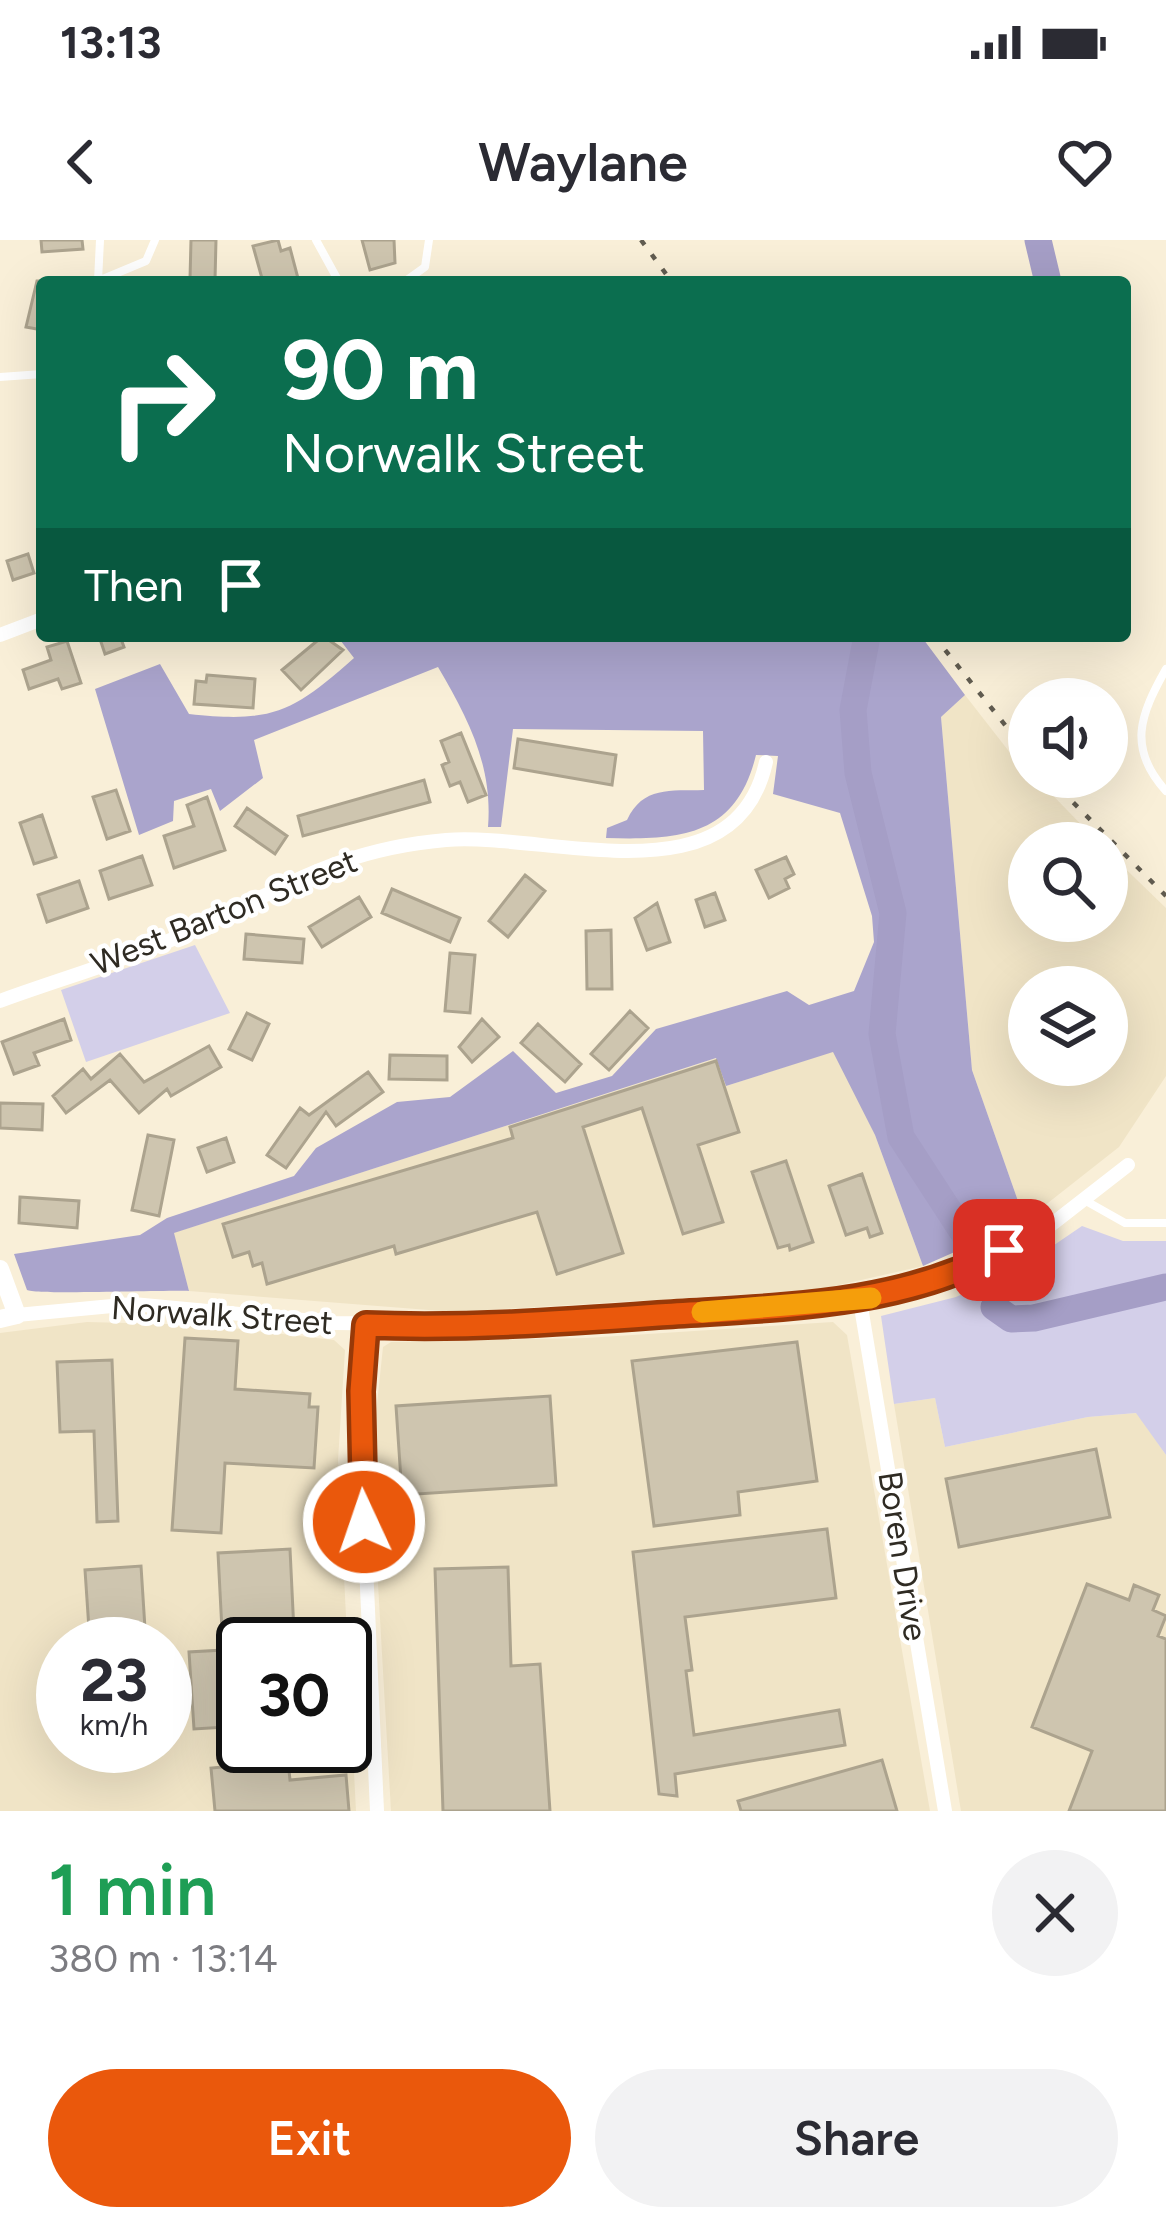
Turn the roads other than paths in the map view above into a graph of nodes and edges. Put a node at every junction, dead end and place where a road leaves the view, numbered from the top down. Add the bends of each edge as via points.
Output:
1 (100, 240) edge
2 (155, 240) edge
3 (316, 240) edge
4 (429, 240) edge
5 (98, 276) edge
6 (112, 276) edge
7 (336, 276) edge
8 (412, 276) edge
9 (36, 374) edge
10 (0, 377) edge
11 (36, 621) edge
12 (0, 634) edge
13 (1166, 669) edge
14 (766, 762) dead end
15 (1166, 791) edge
16 (0, 1001) edge
17 (1128, 1165) dead end
18 (1086, 1202) junction
19 (1166, 1223) edge
20 (0, 1268) edge
21 (860, 1301) junction
22 (8, 1317) edge
23 (366, 1325) junction
24 (377, 1811) edge
25 (945, 1811) edge

1 - 5 lane
2 - 6 lane via 146,261
3 - 7 lane
4 - 8 lane via 425,267
9 - 10 lane
11 - 12 street
13 - 15 lane via 1138,730 1143,758
14 - 16 street, West Barton Street via 744,814 691,847 663,852 499,838 362,854 280,883 176,938
17 - 18 street, Norwalk Street
18 - 19 lane via 1125,1223
18 - 21 street, Norwalk Street via 977,1265
20 - 22 street
21 - 23 street, Norwalk Street via 528,1324
21 - 25 street, Boren Drive
22 - 23 street, Norwalk Street via 133,1304
23 - 24 street via 361,1453

